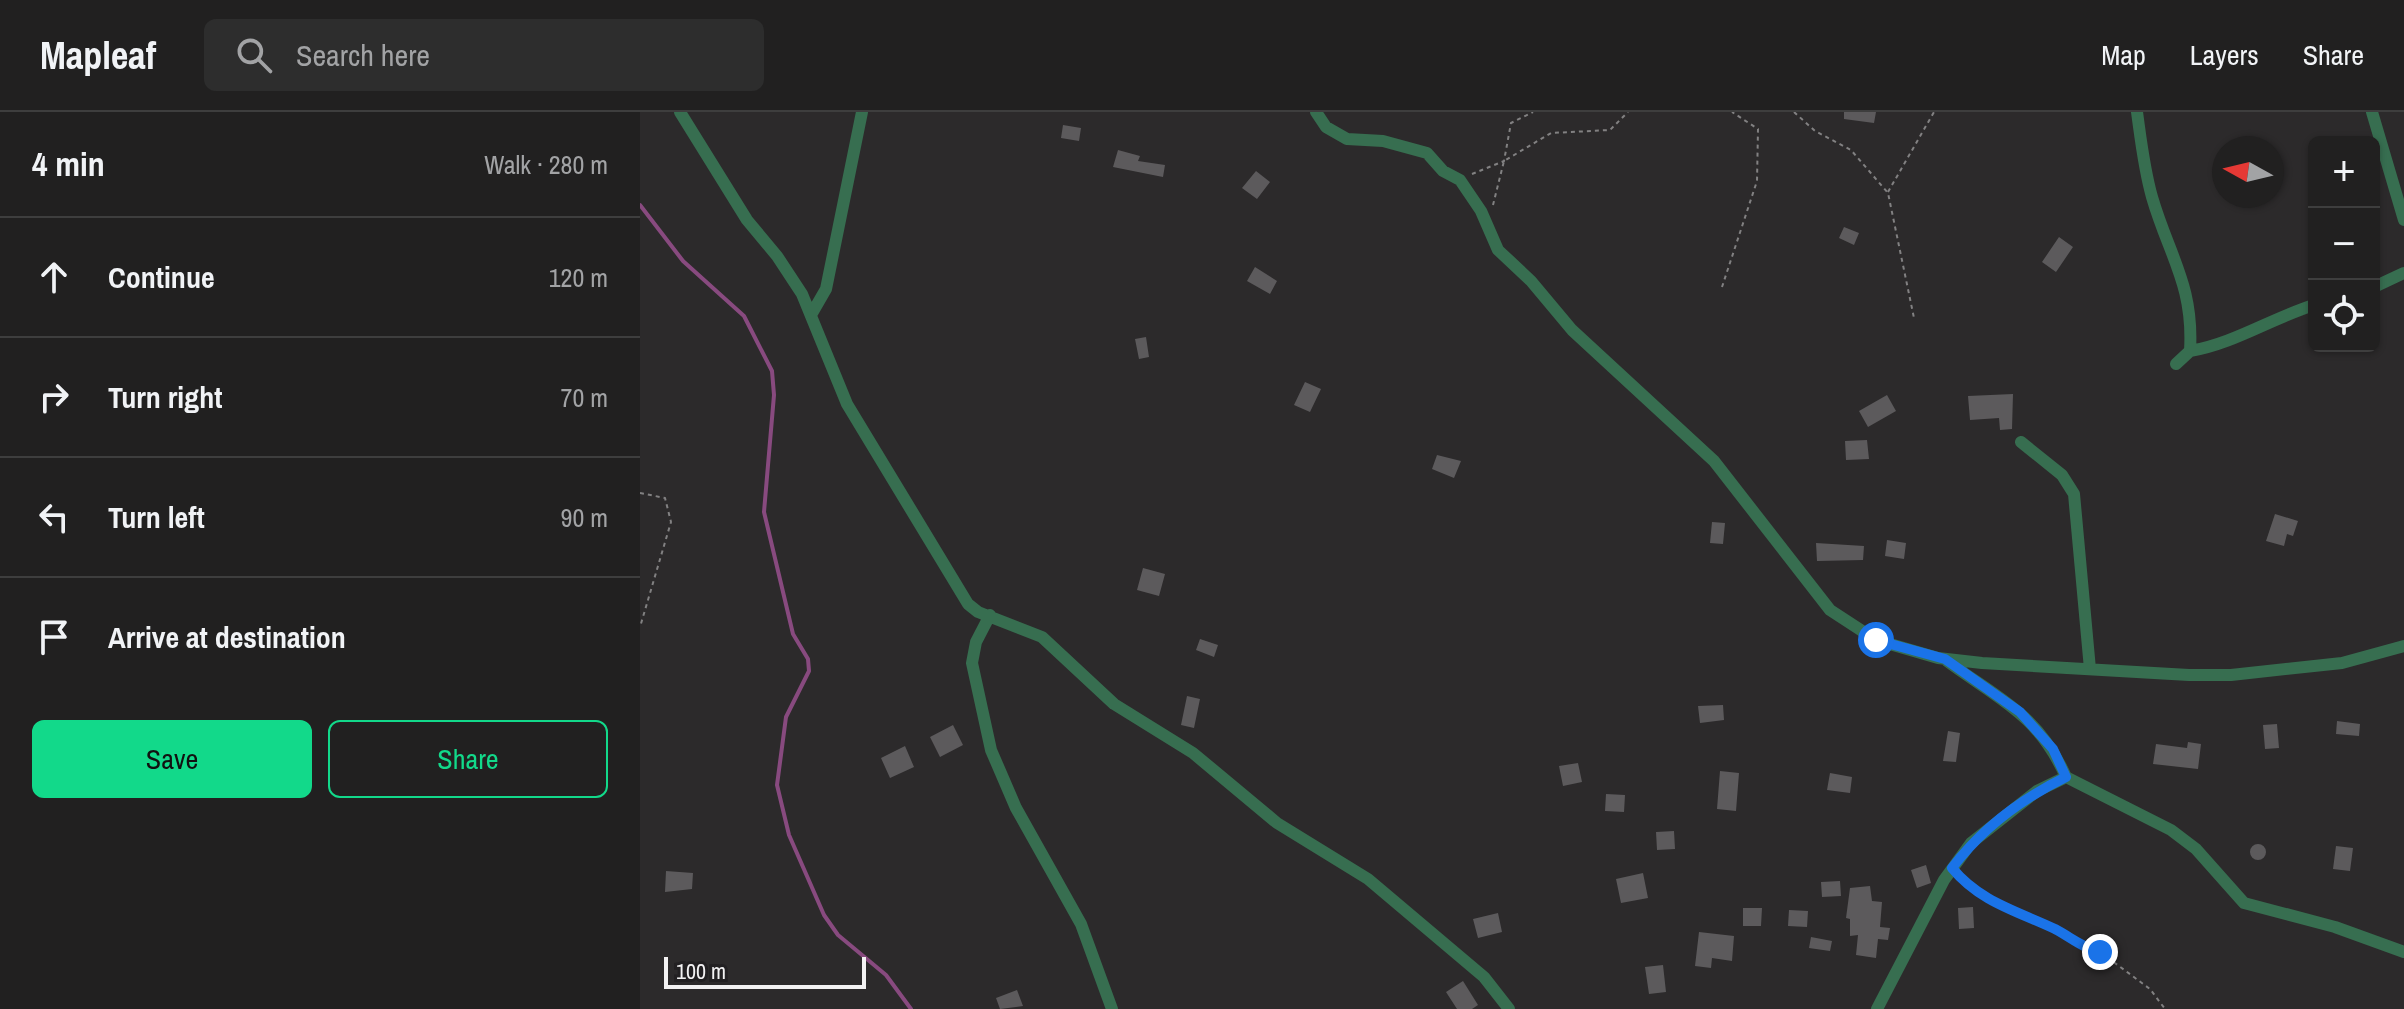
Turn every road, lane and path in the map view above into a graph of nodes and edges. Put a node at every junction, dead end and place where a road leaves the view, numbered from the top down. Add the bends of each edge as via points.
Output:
1 (680, 112) edge
2 (862, 112) edge
3 (1316, 112) edge
4 (1533, 112) edge
5 (1628, 112) edge
6 (1733, 112) edge
7 (1794, 112) edge
8 (1934, 112) edge
9 (2137, 112) edge
10 (2372, 112) edge
11 (1504, 161) junction
12 (2398, 173) edge
13 (1460, 180) junction
14 (1888, 193) junction
15 (2404, 220) edge
16 (1488, 225) junction
17 (2404, 273) edge
18 (2380, 284) edge
19 (1722, 287) dead end
20 (2308, 307) edge
21 (811, 315) junction
22 (1914, 318) dead end
23 (2190, 351) junction
24 (2176, 364) dead end
25 (2021, 442) dead end
26 (640, 493) edge
27 (990, 615) junction
28 (640, 627) edge
29 (2404, 646) edge
30 (1945, 659) junction
31 (2090, 669) junction
32 (2066, 777) junction
33 (1952, 868) junction
34 (2404, 952) edge
35 (1112, 1009) edge
36 (1509, 1009) edge
37 (1877, 1009) edge
38 (2165, 1009) edge

1 - 21 street
2 - 21 street via 826,289
3 - 13 street via 1326,127 1347,139 1383,141 1427,153
4 - 11 path via 1511,123
5 - 11 path via 1610,130 1551,133
6 - 19 path via 1758,129 1757,181
7 - 14 path via 1815,131 1851,150
8 - 14 path
9 - 23 street via 2153,199 2192,316
10 - 12 street
11 - 13 path
11 - 16 path
12 - 15 street
13 - 16 street
14 - 22 path
16 - 30 street via 1498,250 1572,330 1714,461 1830,610 1876,640
17 - 18 street
20 - 23 street via 2215,347
21 - 27 street via 847,404 968,604
23 - 24 street
25 - 31 street via 2062,475 2074,494
26 - 28 path via 665,498 671,522
27 - 35 street via 972,663 991,750 1016,808 1081,924
27 - 36 street via 1042,637 1114,704 1193,753 1277,823 1368,879 1484,977
29 - 31 street via 2342,663 2231,675
30 - 31 street
30 - 32 street via 2039,729
32 - 33 street via 1998,819
32 - 34 street via 2171,830 2196,849 2244,903
33 - 37 street
33 - 38 path via 1985,899 2100,952 2150,989

